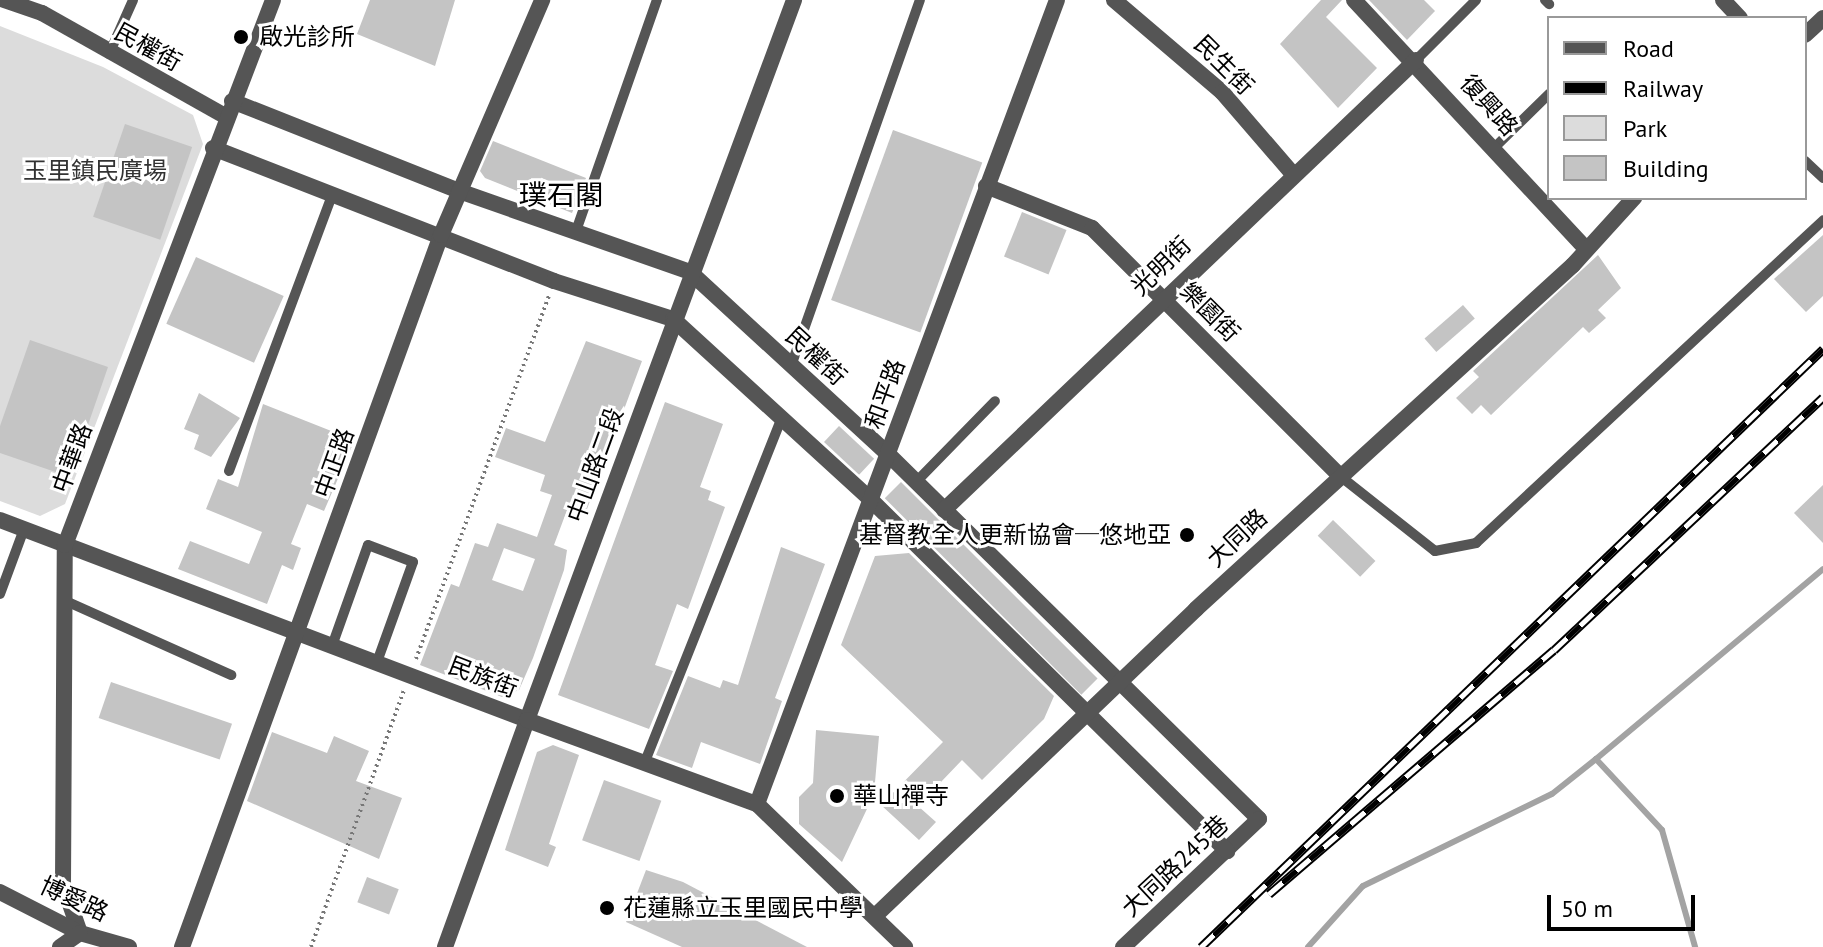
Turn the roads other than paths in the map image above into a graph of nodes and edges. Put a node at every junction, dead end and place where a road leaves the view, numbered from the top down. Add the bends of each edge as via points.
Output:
1 (4, 0) edge
2 (133, 0) edge
3 (273, 0) edge
4 (542, 0) edge
5 (657, 0) edge
6 (794, 0) edge
7 (920, 0) edge
8 (1057, 0) edge
9 (1114, 0) edge
10 (1354, 0) edge
11 (1476, 0) edge
12 (1723, 0) edge
13 (1738, 16) edge
14 (109, 54) junction
15 (1416, 60) junction
16 (1547, 96) edge
17 (228, 109) junction
18 (1495, 147) junction
19 (213, 148) junction
20 (1807, 163) edge
21 (1291, 172) junction
22 (1823, 178) edge
23 (986, 186) junction
24 (459, 191) junction
25 (333, 193) junction
26 (1632, 200) edge
27 (1823, 220) edge
28 (576, 231) junction
29 (441, 235) junction
30 (1584, 247) junction
31 (690, 272) junction
32 (1163, 298) junction
33 (673, 319) junction
34 (791, 366) junction
35 (995, 401) dead end
36 (782, 418) junction
37 (889, 455) junction
38 (229, 471) dead end
39 (1340, 476) junction
40 (916, 482) junction
41 (872, 501) junction
42 (944, 510) junction
43 (0, 520) edge
44 (24, 529) junction
45 (65, 545) junction
46 (0, 594) edge
47 (68, 602) junction
48 (298, 633) junction
49 (332, 646) junction
50 (377, 662) junction
51 (231, 675) dead end
52 (1117, 683) junction
53 (1084, 714) junction
54 (527, 720) junction
55 (644, 764) junction
56 (757, 804) junction
57 (1259, 819) joint
58 (1227, 851) junction
59 (0, 892) edge
60 (875, 916) junction
61 (80, 933) junction
62 (60, 947) edge
63 (129, 947) edge
64 (182, 947) edge
65 (445, 947) edge
66 (905, 947) edge
67 (1123, 947) edge

1 - 14 street, 民權街 via 42,13
2 - 14 lane
3 - 17 street, 中華路
4 - 24 street, 中正路
5 - 28 lane
6 - 31 street, 中山路二段
7 - 34 lane
8 - 23 street, 和平路
9 - 21 street, 民生街 via 1222,92
10 - 15 street, 復興路
11 - 15 lane
12 - 13 street
14 - 17 street, 民權街
15 - 18 street, 復興路
15 - 21 street, 光明街
16 - 18 lane
17 - 19 street, 中華路
17 - 24 street, 民權街
18 - 30 street, 復興路
19 - 25 street
19 - 45 street, 中華路
20 - 22 lane
21 - 32 street, 光明街
23 - 32 street, 樂園街 via 1092,228
23 - 37 street, 和平路
24 - 28 street, 民權街
24 - 29 street, 中正路
25 - 29 street
25 - 38 lane
26 - 30 street, 大同路
27 - 39 lane via 1476,543 1435,551
28 - 31 street, 民權街
29 - 33 street via 554,281
29 - 48 street, 中正路
30 - 39 street, 大同路 via 1573,265
31 - 33 street, 中山路二段
31 - 34 street, 民權街
32 - 39 street, 樂園街
32 - 42 street, 光明街
33 - 36 street
33 - 54 street, 中山路二段
34 - 37 street, 民權街
35 - 40 lane
36 - 41 street
36 - 55 lane
37 - 40 street, 民權街
37 - 41 street, 和平路
39 - 52 street, 大同路
40 - 42 street, 民權街
41 - 53 street
41 - 56 street, 和平路
42 - 52 street, 民權街
43 - 44 street, 民族街
44 - 45 street, 民族街
44 - 46 lane
45 - 47 street, 中華路
45 - 48 street, 民族街
47 - 51 lane
47 - 61 street, 中華路 via 63,884
48 - 49 street, 民族街
48 - 64 street, 中正路
49 - 50 street, 民族街
49 - 50 lane via 368,545 413,562
50 - 54 street, 民族街
52 - 53 street, 大同路
52 - 57 street, 民權街
53 - 58 street
53 - 60 street, 大同路
54 - 55 street, 民族街
54 - 65 street, 中山路二段
55 - 56 street, 民族街
56 - 60 street, 民族街
57 - 58 street, 大同路245巷
58 - 67 street, 大同路245巷
59 - 61 street, 博愛路
60 - 66 street, 民族街
61 - 62 street
61 - 63 street, 博愛路

